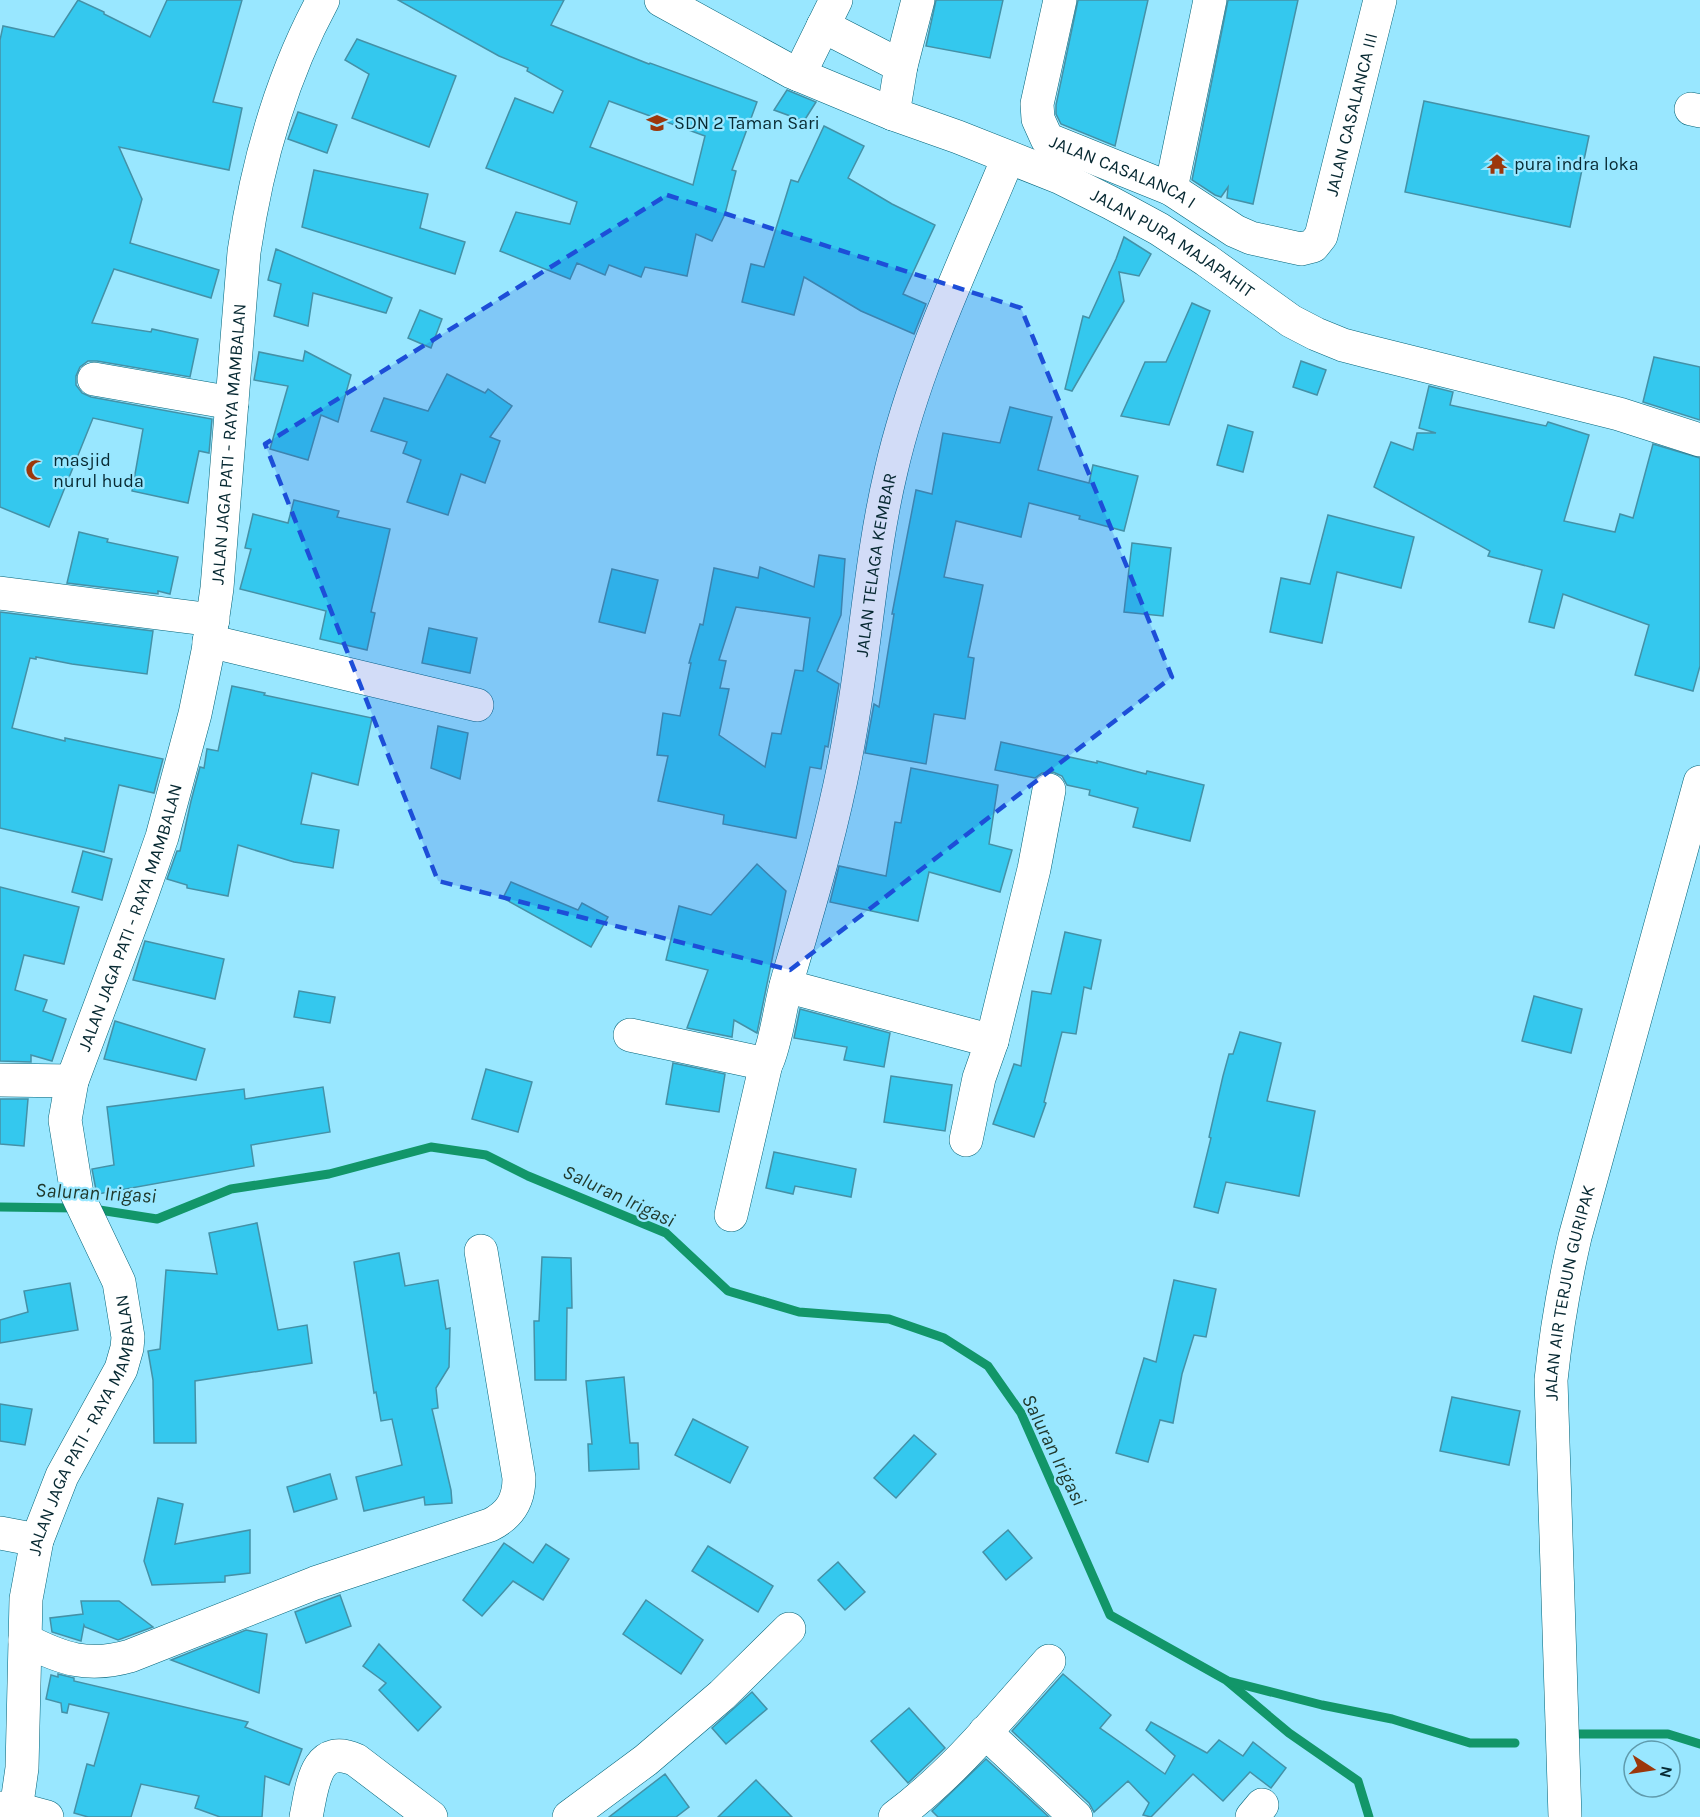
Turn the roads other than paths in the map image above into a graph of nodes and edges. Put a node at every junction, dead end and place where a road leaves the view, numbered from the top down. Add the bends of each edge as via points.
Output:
1 (323, 0) edge
2 (661, 0) edge
3 (918, 0) edge
4 (1060, 0) edge
5 (1210, 0) edge
6 (1380, 0) edge
7 (829, 13) edge
8 (901, 66) junction
9 (799, 75) junction
10 (893, 114) junction
11 (1008, 158) junction
12 (1171, 189) junction
13 (1323, 230) joint
14 (94, 379) dead end
15 (232, 403) junction
16 (1700, 440) edge
17 (0, 593) edge
18 (211, 630) junction
19 (477, 705) dead end
20 (1700, 782) edge
21 (1049, 790) dead end
22 (786, 986) junction
23 (630, 1035) dead end
24 (992, 1041) junction
25 (766, 1064) junction
26 (0, 1080) edge
27 (72, 1081) junction
28 (966, 1140) dead end
29 (731, 1215) dead end
30 (481, 1251) dead end
31 (0, 1533) edge
32 (37, 1539) junction
33 (789, 1629) dead end
34 (24, 1640) junction
35 (1049, 1661) dead end
36 (985, 1732) junction
37 (20, 1813) edge
38 (306, 1817) edge
39 (431, 1817) edge
40 (569, 1817) edge
41 (895, 1817) edge
42 (1076, 1817) edge
43 (1565, 1817) edge

1 - 15 street, JALAN JAGA PATI - RAYA MAMBALAN via 277,104 256,177 244,252
2 - 9 street, JALAN PURA MAJAPAHIT
3 - 8 street
4 - 12 street, JALAN CASALANCA I via 1037,104 1038,119 1047,139
5 - 12 street
6 - 13 street, JALAN CASALANCA III
7 - 8 street
7 - 9 street
8 - 10 street
9 - 10 street, JALAN PURA MAJAPAHIT
10 - 11 street, JALAN PURA MAJAPAHIT
11 - 16 street, JALAN PURA MAJAPAHIT via 1111,202 1316,334 1343,345 1629,417
11 - 22 street, JALAN TELAGA KEMBAR via 919,374 901,432 880,521 842,782
12 - 13 street, JALAN CASALANCA I via 1235,231 1269,243 1308,248 1318,242
14 - 15 street
15 - 18 street, JALAN JAGA PATI - RAYA MAMBALAN
17 - 18 street
18 - 19 street
18 - 27 street, JALAN JAGA PATI - RAYA MAMBALAN via 195,714 162,837
20 - 43 street, JALAN AIR TERJUN GURIPAK via 1575,1237 1556,1332 1551,1380
21 - 24 street
22 - 24 street
22 - 25 street, JALAN TELAGA KEMBAR
23 - 25 street
24 - 28 street via 979,1078
25 - 29 street, JALAN TELAGA KEMBAR
26 - 27 street
27 - 32 street, JALAN JAGA PATI - RAYA MAMBALAN via 65,1120 77,1194 118,1282 128,1336 121,1369 62,1476
30 - 34 street via 519,1478 516,1500 503,1518 112,1661 77,1661
31 - 32 street
32 - 34 street, JALAN JAGA PATI - RAYA MAMBALAN via 26,1599
33 - 40 street via 722,1695 646,1760
34 - 37 street, JALAN JAGA PATI - RAYA MAMBALAN
35 - 36 street
36 - 41 street via 938,1782
36 - 42 street
38 - 39 street via 318,1768 337,1756 356,1760

